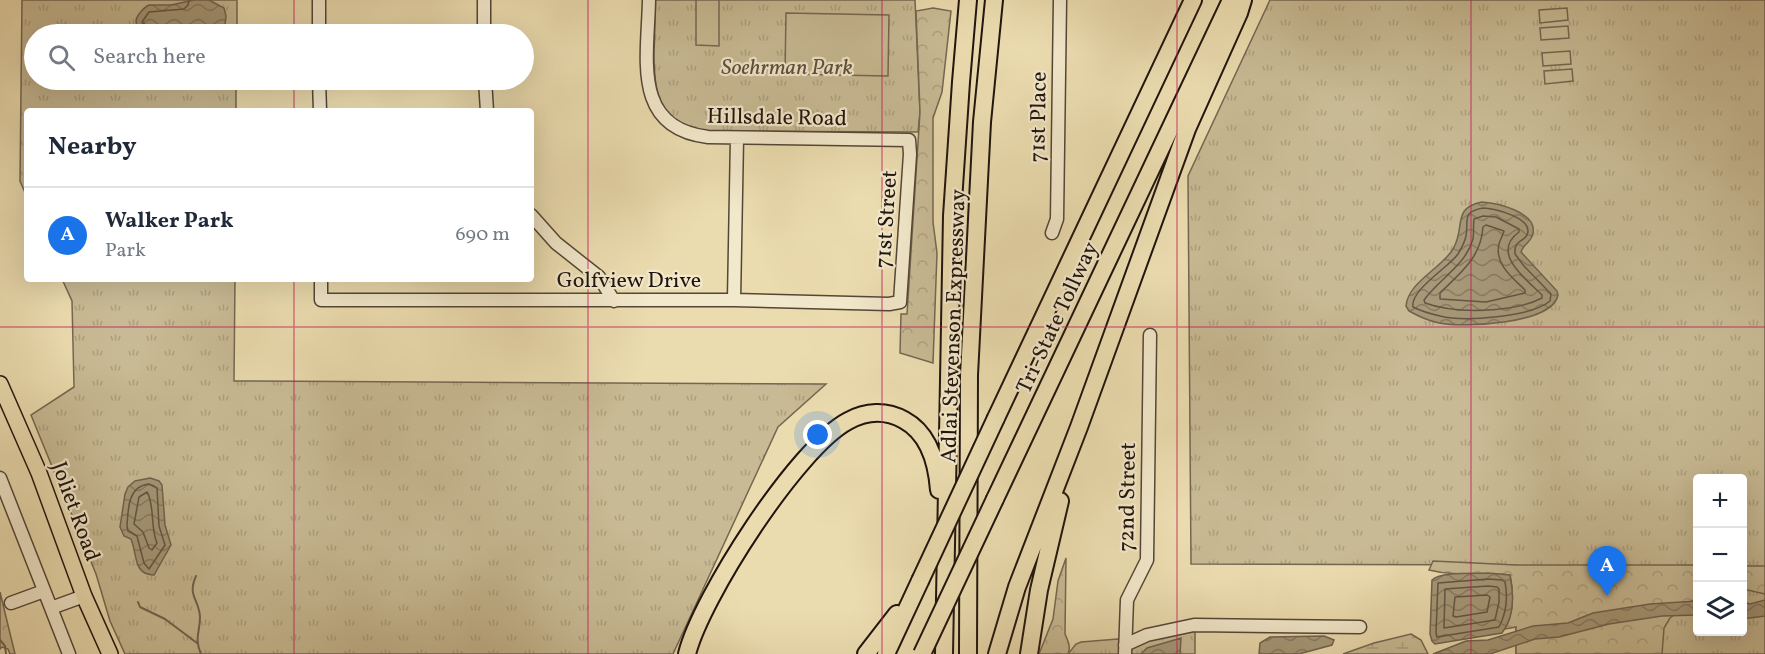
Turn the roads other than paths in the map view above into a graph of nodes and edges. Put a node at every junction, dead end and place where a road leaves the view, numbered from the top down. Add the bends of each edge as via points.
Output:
1 (319, 0) edge
2 (483, 0) edge
3 (649, 0) edge
4 (968, 0) edge
5 (994, 0) edge
6 (1060, 0) edge
7 (1193, 0) edge
8 (1231, 0) edge
9 (1243, 0) edge
10 (319, 24) edge
11 (484, 24) edge
12 (320, 90) edge
13 (485, 90) edge
14 (320, 108) edge
15 (487, 108) edge
16 (736, 138) junction
17 (909, 140) joint
18 (534, 218) edge
19 (1052, 233) dead end
20 (321, 282) edge
21 (735, 300) junction
22 (614, 301) junction
23 (900, 302) joint
24 (1150, 335) dead end
25 (0, 384) edge
26 (1078, 428) junction
27 (0, 477) edge
28 (946, 571) junction
29 (917, 586) junction
30 (44, 591) junction
31 (84, 596) junction
32 (11, 603) dead end
33 (51, 608) junction
34 (1360, 627) dead end
35 (1125, 649) edge
36 (69, 654) edge
37 (110, 654) edge
38 (687, 654) edge
39 (867, 654) edge
40 (886, 654) edge
41 (922, 654) edge
42 (944, 654) edge
43 (968, 654) edge
44 (997, 654) edge
45 (1029, 654) edge

1 - 10 street
2 - 11 street
3 - 16 street, Hillsdale Road via 649,83 658,112 682,132
4 - 28 highway, Adlai Stevenson Expressway via 952,216
5 - 43 highway, Adlai Stevenson Expressway via 982,122 969,375
6 - 19 street, 71st Place via 1057,219
7 - 29 highway, Tri-State Tollway, bridge
8 - 41 highway, Tri-State Tollway, bridge
9 - 26 highway via 1187,129
12 - 14 street
13 - 15 street
16 - 17 street, Hillsdale Road
16 - 21 street
17 - 23 street, 71st Street
18 - 22 street via 556,243 599,277
20 - 22 street, Golfview Drive via 321,300
21 - 22 street, Golfview Drive
21 - 23 street, Golfview Drive
24 - 35 street, 72nd Street via 1147,560 1127,600
25 - 31 main road, Joliet Road via 39,472
26 - 44 highway via 1017,587
26 - 45 highway via 1039,590
27 - 30 street
28 - 38 highway via 938,476 930,449 919,431 899,417 864,414 830,434 766,509 719,583
28 - 42 highway, Adlai Stevenson Expressway
29 - 39 highway
29 - 40 highway, Tri-State Tollway
30 - 32 street
30 - 33 street
31 - 33 street
31 - 37 main road, Joliet Road
33 - 36 street
34 - 35 street via 1183,626 1147,635

